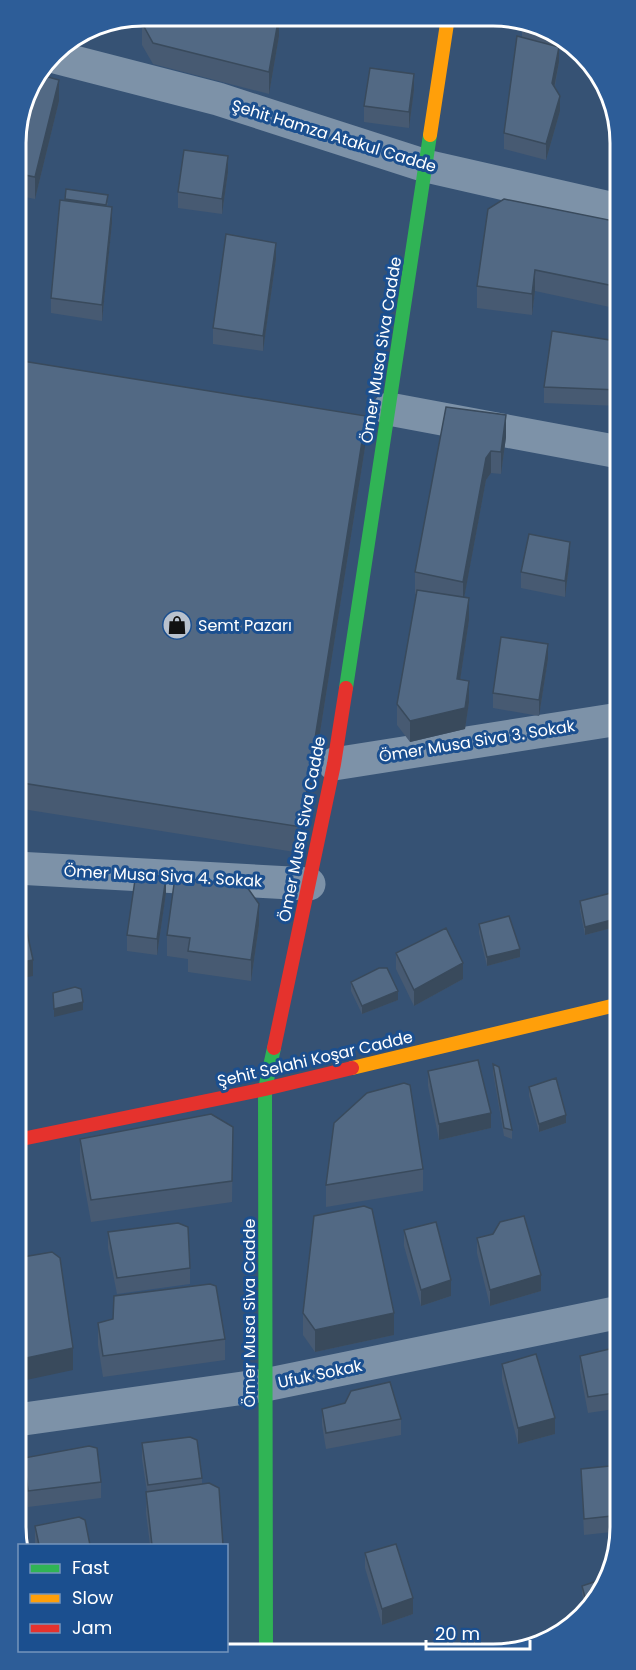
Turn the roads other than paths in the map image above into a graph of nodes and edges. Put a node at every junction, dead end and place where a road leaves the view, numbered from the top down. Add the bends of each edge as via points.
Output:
1 (447, 26) edge
2 (61, 59) edge
3 (426, 166) junction
4 (610, 208) edge
5 (389, 409) junction
6 (610, 450) edge
7 (610, 721) edge
8 (334, 764) junction
9 (26, 869) edge
10 (309, 884) junction
11 (610, 1006) edge
12 (265, 1089) junction
13 (26, 1138) edge
14 (610, 1314) edge
15 (265, 1385) junction
16 (26, 1419) edge
17 (266, 1644) edge

1 - 3 main road, Ömer Musa Siva Cadde
2 - 3 street, Şehit Hamza Atakul Cadde via 218,99
3 - 4 street, Şehit Hamza Atakul Cadde
3 - 5 main road, Ömer Musa Siva Cadde
5 - 6 street
5 - 8 main road, Ömer Musa Siva Cadde
7 - 8 street, Ömer Musa Siva 3. Sokak
8 - 10 main road, Ömer Musa Siva Cadde
9 - 10 street, Ömer Musa Siva 4. Sokak
10 - 12 main road, Ömer Musa Siva Cadde
11 - 12 main road, Şehit Selahi Koşar Cadde
12 - 13 main road, Şehit Selahi Koşar Cadde
12 - 15 main road, Ömer Musa Siva Cadde
14 - 15 street, Ufuk Sokak
15 - 16 street, Ufuk Sokak
15 - 17 main road, Ömer Musa Siva Cadde

